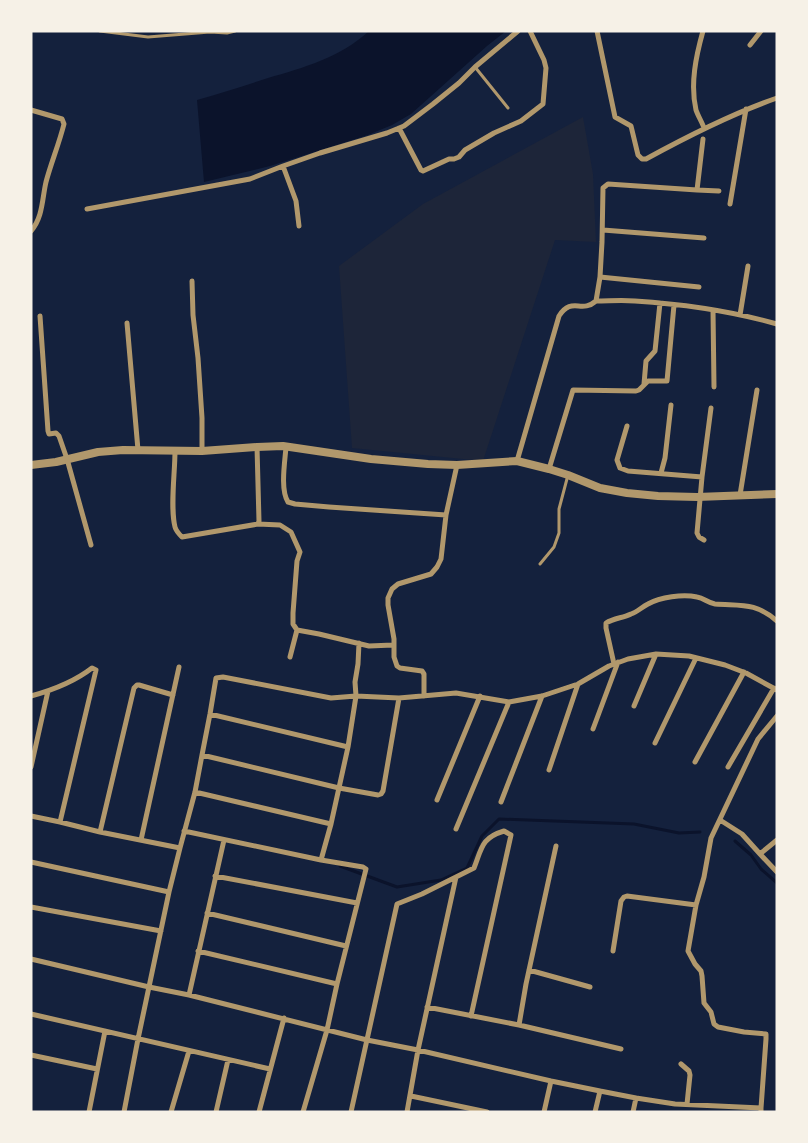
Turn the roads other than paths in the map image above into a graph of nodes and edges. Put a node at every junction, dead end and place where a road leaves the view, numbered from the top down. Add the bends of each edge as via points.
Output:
1 (100, 31) edge
2 (235, 31) edge
3 (518, 31) edge
4 (530, 31) edge
5 (597, 31) edge
6 (703, 31) edge
7 (761, 31) edge
8 (750, 45) dead end
9 (475, 67) junction
10 (777, 98) edge
11 (508, 108) dead end
12 (746, 109) junction
13 (31, 110) edge
14 (400, 128) junction
15 (704, 128) junction
16 (703, 139) dead end
17 (283, 166) junction
18 (697, 190) junction
19 (719, 191) dead end
20 (730, 204) dead end
21 (87, 210) dead end
22 (299, 226) dead end
23 (603, 230) junction
24 (31, 231) edge
25 (704, 238) dead end
26 (748, 266) dead end
27 (600, 277) junction
28 (192, 281) dead end
29 (699, 287) dead end
30 (596, 301) junction
31 (660, 303) junction
32 (674, 305) junction
33 (713, 310) junction
34 (740, 315) junction
35 (40, 316) dead end
36 (126, 324) dead end
37 (777, 324) edge
38 (644, 385) junction
39 (714, 387) dead end
40 (757, 390) dead end
41 (671, 405) dead end
42 (711, 408) dead end
43 (627, 426) dead end
44 (257, 446) junction
45 (286, 447) junction
46 (138, 450) junction
47 (202, 451) junction
48 (175, 452) junction
49 (67, 459) junction
50 (517, 461) junction
51 (31, 465) edge
52 (457, 465) junction
53 (550, 469) junction
54 (661, 473) junction
55 (568, 474) junction
56 (702, 477) junction
57 (776, 492) edge
58 (740, 496) junction
59 (700, 497) junction
60 (446, 515) junction
61 (258, 524) junction
62 (704, 540) dead end
63 (91, 546) dead end
64 (540, 564) dead end
65 (777, 621) edge
66 (297, 630) junction
67 (359, 643) junction
68 (393, 644) junction
69 (656, 654) junction
70 (290, 657) dead end
71 (696, 658) junction
72 (616, 663) junction
73 (179, 667) dead end
74 (744, 672) junction
75 (578, 684) junction
76 (776, 689) edge
77 (48, 691) junction
78 (355, 694) junction
79 (173, 695) junction
80 (31, 696) edge
81 (424, 696) junction
82 (480, 696) junction
83 (542, 696) junction
84 (399, 698) junction
85 (509, 702) junction
86 (634, 706) dead end
87 (210, 714) junction
88 (777, 716) edge
89 (593, 728) dead end
90 (655, 743) dead end
91 (348, 747) junction
92 (202, 755) junction
93 (695, 762) dead end
94 (31, 767) edge
95 (728, 768) dead end
96 (549, 770) dead end
97 (339, 788) junction
98 (195, 792) junction
99 (437, 800) dead end
100 (501, 802) dead end
101 (31, 816) edge
102 (60, 822) junction
103 (719, 822) junction
104 (331, 824) junction
105 (456, 829) dead end
106 (184, 831) junction
107 (100, 832) junction
108 (141, 840) junction
109 (224, 840) junction
110 (777, 840) edge
111 (556, 846) dead end
112 (180, 848) junction
113 (760, 854) junction
114 (322, 860) junction
115 (31, 862) edge
116 (777, 872) edge
117 (215, 876) junction
118 (456, 877) junction
119 (169, 892) junction
120 (356, 903) junction
121 (696, 904) junction
122 (31, 907) edge
123 (207, 913) junction
124 (161, 930) junction
125 (346, 946) junction
126 (198, 951) junction
127 (613, 951) dead end
128 (31, 959) edge
129 (529, 970) junction
130 (337, 984) junction
131 (149, 987) junction
132 (590, 987) dead end
133 (189, 995) junction
134 (427, 1007) junction
135 (31, 1014) edge
136 (471, 1016) junction
137 (284, 1018) junction
138 (519, 1025) junction
139 (327, 1030) junction
140 (105, 1031) junction
141 (138, 1039) junction
142 (367, 1040) junction
143 (621, 1049) dead end
144 (418, 1050) junction
145 (189, 1051) junction
146 (31, 1055) edge
147 (228, 1060) junction
148 (681, 1064) dead end
149 (97, 1069) junction
150 (270, 1069) junction
151 (551, 1081) junction
152 (600, 1091) junction
153 (411, 1096) junction
154 (636, 1098) junction
155 (675, 1104) junction
156 (687, 1104) junction
157 (454, 1109) edge
158 (761, 1110) edge
159 (89, 1112) edge
160 (124, 1112) edge
161 (171, 1112) edge
162 (216, 1112) edge
163 (259, 1112) edge
164 (303, 1112) edge
165 (351, 1112) edge
166 (407, 1112) edge
167 (487, 1112) edge
168 (544, 1112) edge
169 (595, 1112) edge
170 (633, 1112) edge
171 (673, 1112) edge

1 - 2 lane via 148,37
3 - 9 street
4 - 14 street via 546,68 543,104 521,121 494,133 454,159 423,171
5 - 15 street via 615,117 630,126 640,157 646,158
6 - 15 street via 693,89
7 - 8 street
9 - 11 lane
9 - 14 street
10 - 12 street
12 - 15 street
12 - 20 street
13 - 24 street via 62,119 64,124 46,181 40,214
14 - 17 street
16 - 18 street
17 - 21 street via 250,180
17 - 22 street via 296,202
18 - 19 street
18 - 23 street via 608,184 603,188 602,197
23 - 25 street
23 - 27 street
26 - 34 street
27 - 29 street
27 - 30 street
28 - 47 street
30 - 31 street
30 - 50 street via 587,307 566,307 559,316
31 - 32 street
31 - 38 street via 655,351 646,361
32 - 33 street
32 - 38 street via 667,381 648,381
33 - 34 street
33 - 39 street
34 - 37 street
35 - 49 street via 48,431 59,436
36 - 46 street
38 - 53 street via 636,391 573,390
40 - 58 street
41 - 54 street
42 - 56 street
43 - 54 street via 617,460 620,468
44 - 45 street
44 - 47 street
44 - 61 street
45 - 52 street via 394,461
45 - 60 street via 284,490 288,502
46 - 48 street
46 - 49 street via 98,452
47 - 48 street
48 - 61 street via 173,505 175,526 182,537
49 - 51 street
49 - 63 street
50 - 52 street
50 - 53 street
52 - 60 street
53 - 55 street
54 - 56 street
55 - 59 street via 600,488 626,493
55 - 64 lane via 559,509 559,533 554,547
56 - 59 street
57 - 58 street
58 - 59 street
59 - 62 street via 697,533
60 - 68 street via 441,559 437,567 431,574 398,584 388,598
61 - 66 street via 280,525 291,532 300,552 292,624
65 - 72 street via 767,612 748,606 713,604 700,597 667,597 606,623
66 - 67 street
66 - 70 street
67 - 68 street via 369,646
67 - 78 street
68 - 81 street via 397,666 424,674
69 - 71 street
69 - 72 street
69 - 86 street
71 - 74 street
71 - 90 street
72 - 75 street
72 - 89 street
73 - 79 street
74 - 76 street
74 - 93 street
75 - 83 street
75 - 96 street
76 - 95 street
77 - 80 street
77 - 94 street
77 - 102 street via 92,668 96,670
78 - 84 street
78 - 87 street via 332,698 216,678
78 - 91 street
79 - 107 street via 139,685 134,688
79 - 108 street
81 - 82 street via 456,693
81 - 84 street
82 - 85 street
82 - 99 street
83 - 85 street
83 - 100 street
84 - 97 street via 381,794
85 - 105 street
87 - 91 street
87 - 92 street
88 - 103 street via 758,740
91 - 97 street
92 - 97 street
92 - 98 street
97 - 104 street
98 - 104 street
98 - 106 street
101 - 102 street
102 - 107 street
103 - 113 street via 742,834
103 - 121 street via 711,838
104 - 114 street
106 - 109 street
106 - 112 street
107 - 108 street
108 - 112 street
109 - 114 street
109 - 117 street
110 - 113 street
111 - 129 street
112 - 119 street
113 - 116 street
114 - 120 street via 365,868
115 - 119 street
117 - 120 street
117 - 123 street
118 - 134 street
118 - 136 street via 474,868 484,841 504,831 511,835
118 - 142 street via 398,903
119 - 124 street
120 - 125 street
121 - 127 street via 624,897
121 - 158 street via 688,950 701,971 704,1003 713,1022 718,1027 766,1035
122 - 124 street
123 - 125 street
123 - 126 street
124 - 131 street
125 - 130 street
126 - 130 street
126 - 133 street
128 - 131 street
129 - 132 street
129 - 138 street
130 - 139 street
131 - 133 street
131 - 141 street
133 - 137 street
134 - 136 street
134 - 144 street
135 - 140 street
136 - 138 street
137 - 139 street
137 - 150 street
138 - 143 street
139 - 142 street
139 - 164 street
140 - 141 street
140 - 149 street
141 - 145 street
141 - 160 street
142 - 144 street
142 - 165 street
144 - 151 street
144 - 153 street
145 - 147 street
145 - 161 street
146 - 149 street
147 - 150 street
147 - 162 street
148 - 156 street via 690,1074
149 - 159 street
150 - 163 street
151 - 152 street
151 - 168 street
152 - 154 street
152 - 169 street
153 - 157 street
153 - 166 street
154 - 155 street
154 - 170 street
155 - 156 street
155 - 171 street
156 - 158 street
157 - 167 street

